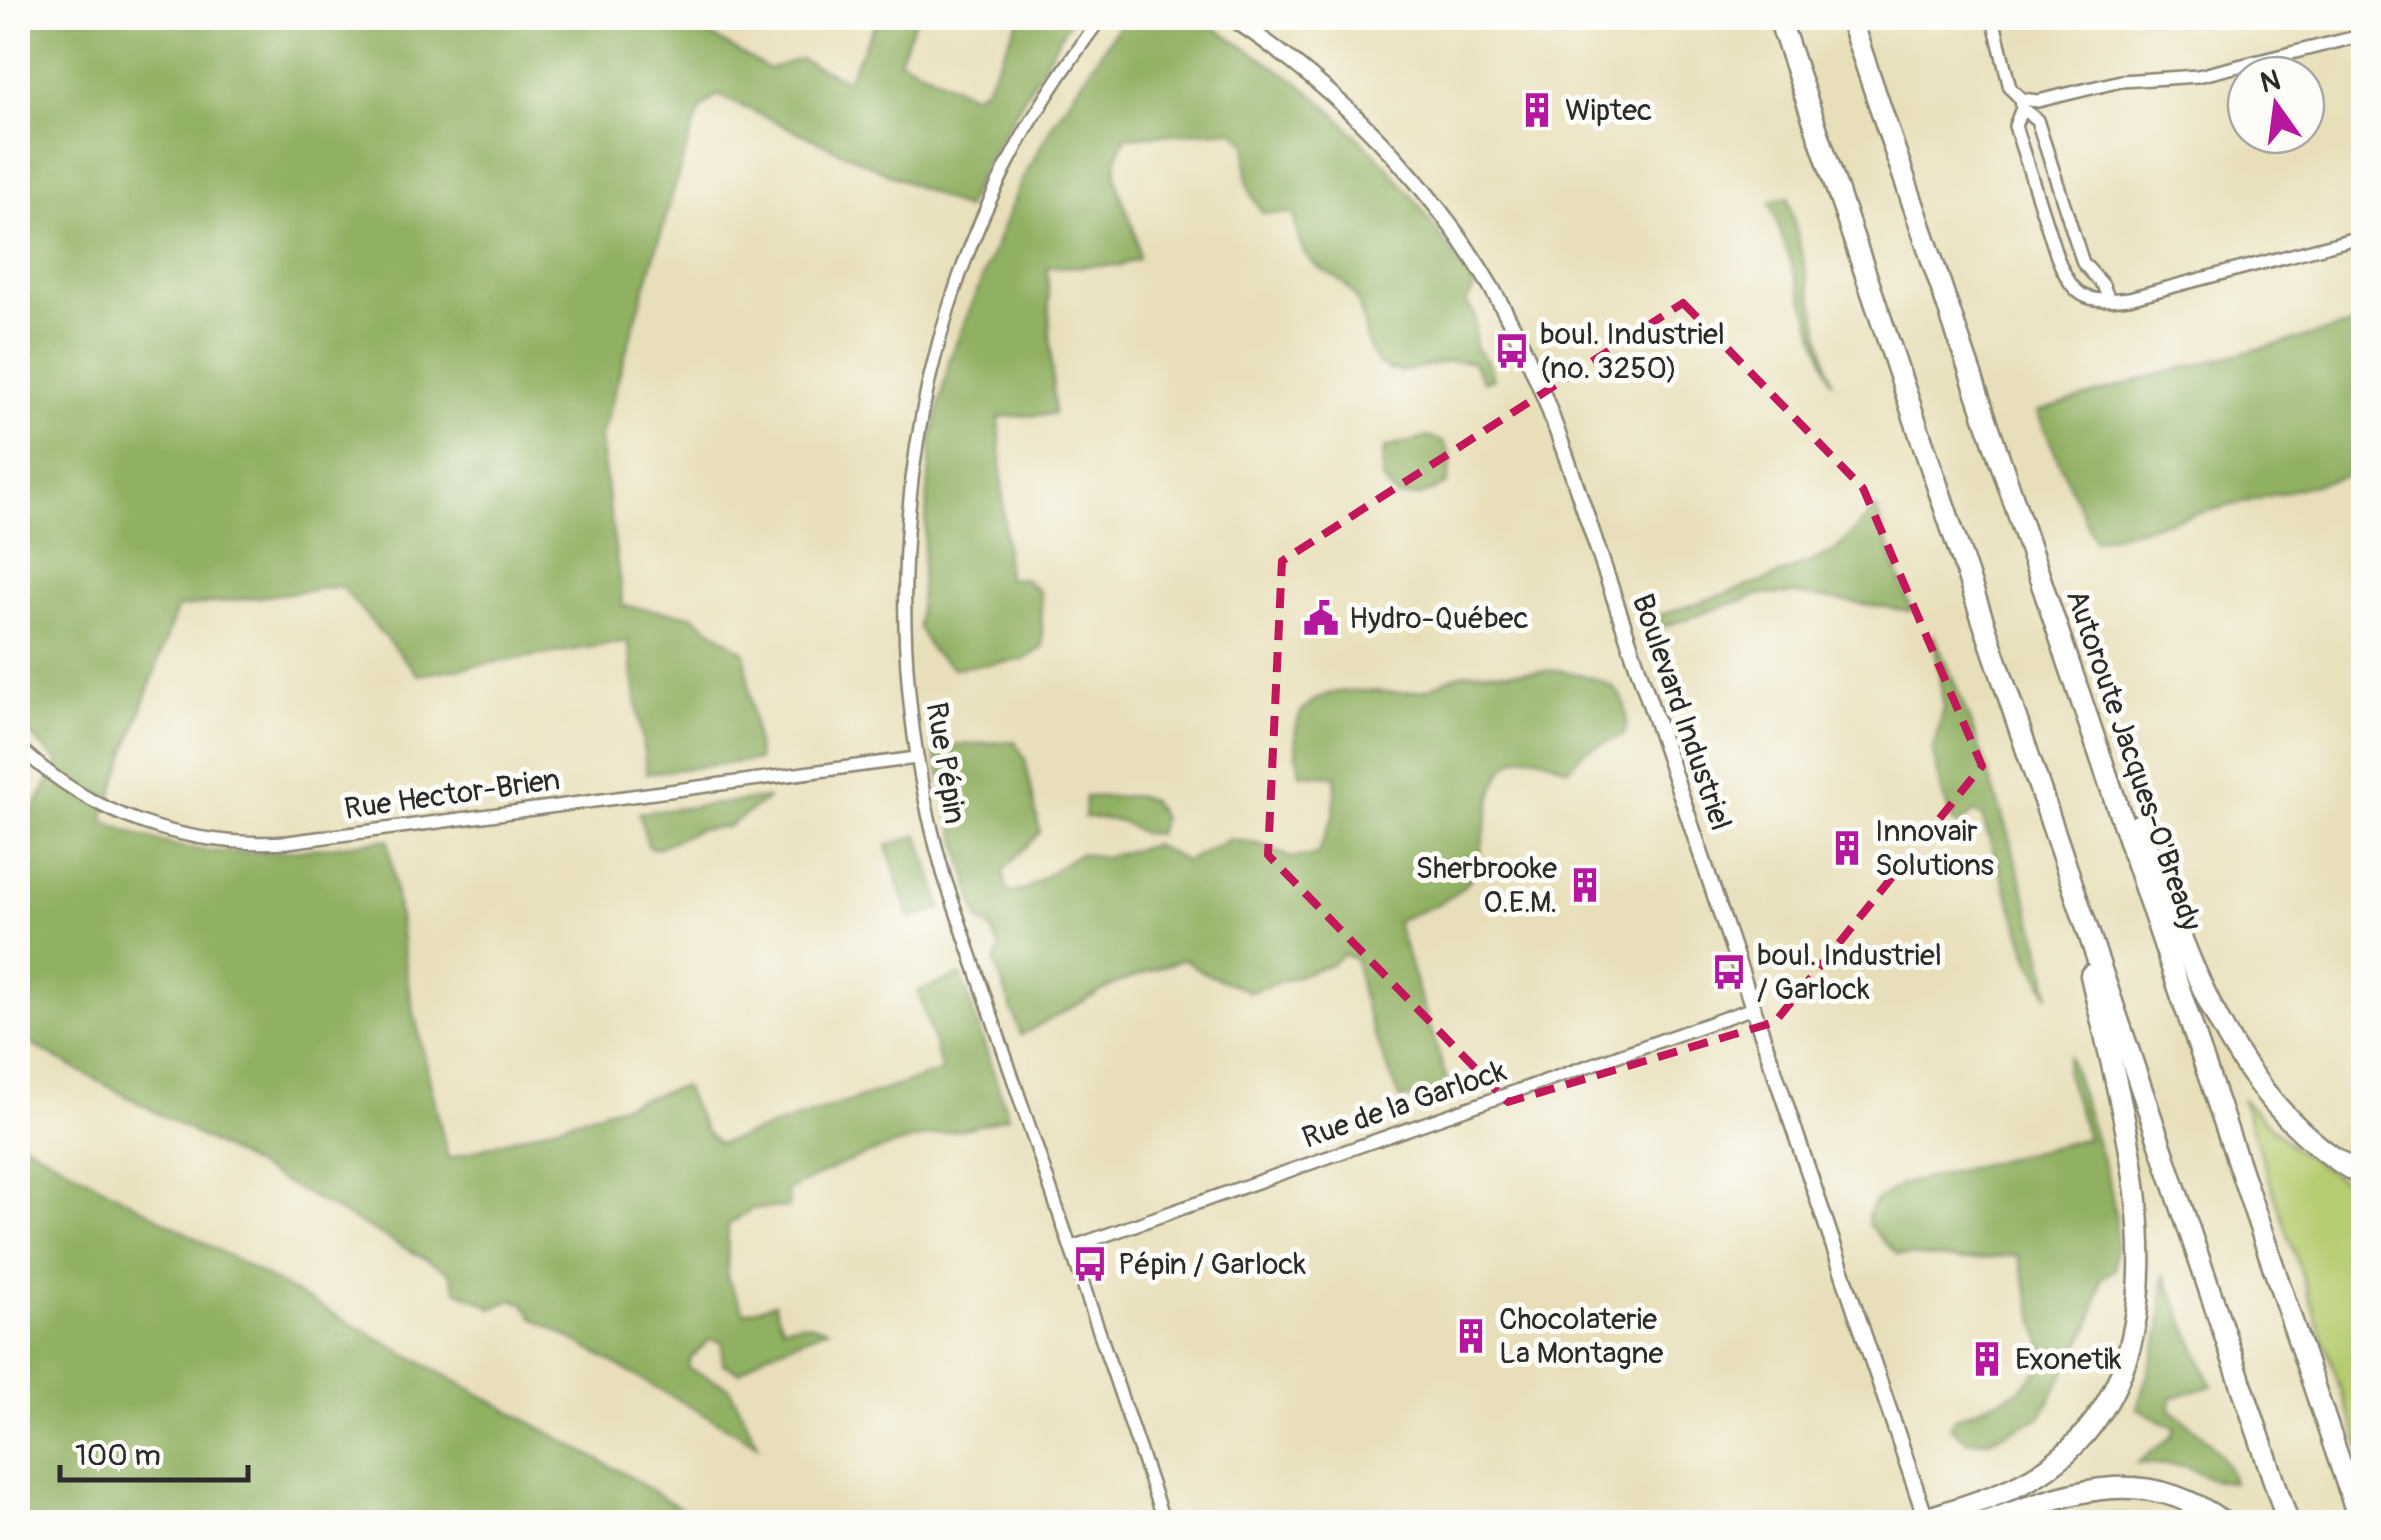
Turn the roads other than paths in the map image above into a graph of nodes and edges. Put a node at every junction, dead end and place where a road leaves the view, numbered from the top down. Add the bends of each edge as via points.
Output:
1 (1101, 18) edge
2 (1232, 18) edge
3 (1779, 18) edge
4 (1850, 18) edge
5 (1993, 18) edge
6 (2364, 35) edge
7 (2022, 103) junction
8 (2364, 236) edge
9 (2108, 297) junction
10 (2068, 657) junction
11 (18, 746) edge
12 (916, 758) junction
13 (2067, 871) junction
14 (1753, 1008) junction
15 (2364, 1176) edge
16 (1072, 1247) junction
17 (1926, 1519) joint
18 (1164, 1522) edge
19 (1984, 1522) edge
20 (2224, 1522) edge
21 (2288, 1522) edge
22 (2360, 1522) edge

1 - 12 street, Rue Pépin via 1006,167 956,287 927,385 904,576
2 - 14 street, Boulevard Industriel via 1312,75 1388,149 1454,232 1510,321 1566,456
3 - 13 highway
4 - 10 highway, Autoroute Jacques-O'Bready
5 - 7 street via 2010,88
6 - 7 street via 2198,76 2121,82
7 - 9 street via 2037,120 2083,263
7 - 9 street via 2015,126 2064,274 2082,298
8 - 9 street via 2129,298
10 - 15 highway via 2228,1044 2283,1114
10 - 22 highway, Autoroute Jacques-O'Bready
11 - 12 street, Rue Hector-Brien via 54,778 115,813 181,835 246,843
12 - 16 street, Rue Pépin via 952,902
13 - 17 highway via 2138,1202 2133,1324 2108,1397 2067,1451 2018,1485
13 - 21 highway
14 - 16 street, Rue de la Garlock
14 - 17 street, Boulevard Industriel
16 - 18 street, Rue Pépin
19 - 20 highway via 2117,1487 2179,1498

